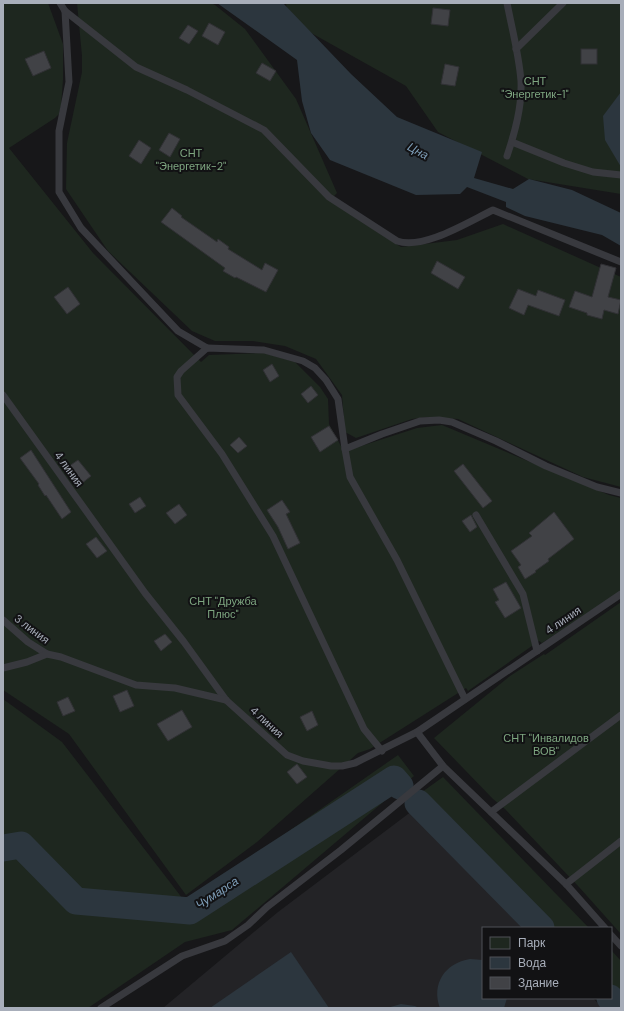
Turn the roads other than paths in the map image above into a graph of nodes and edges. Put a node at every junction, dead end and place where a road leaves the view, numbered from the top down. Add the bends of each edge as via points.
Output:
1 (60, 3) edge
2 (507, 3) edge
3 (562, 3) edge
4 (65, 11) junction
5 (516, 49) junction
6 (512, 142) junction
7 (507, 156) dead end
8 (621, 177) edge
9 (621, 262) edge
10 (206, 348) junction
11 (3, 396) edge
12 (345, 449) junction
13 (621, 493) edge
14 (476, 514) dead end
15 (621, 594) edge
16 (3, 620) edge
17 (537, 651) junction
18 (48, 654) junction
19 (3, 668) edge
20 (465, 699) junction
21 (226, 700) junction
22 (621, 715) edge
23 (417, 732) junction
24 (382, 751) junction
25 (443, 766) junction
26 (491, 812) junction
27 (621, 841) edge
28 (566, 884) junction
29 (604, 927) edge
30 (612, 936) edge
31 (621, 946) edge
32 (101, 1008) edge

1 - 4 lane
2 - 5 lane
3 - 5 lane
4 - 9 lane via 136,67 188,90 264,130 330,197 397,242 413,244 430,240 494,210
4 - 10 lane via 69,82 59,131 59,192 81,228 178,331
5 - 6 lane via 521,82 519,111
6 - 7 lane
6 - 8 lane via 564,163
10 - 12 lane via 264,350 303,361 315,368 338,399
10 - 24 lane via 177,377 178,395 222,454 273,536 364,729
11 - 21 lane, 4 линия via 145,593
12 - 13 lane via 420,421 452,422 546,466
12 - 20 lane via 350,477 397,560
14 - 17 lane via 523,594
15 - 17 lane, 4 линия
16 - 18 lane, 3 линия via 28,642
17 - 20 lane, 4 линия
18 - 19 lane
18 - 21 lane, 3 линия via 136,685 175,688
20 - 23 lane, 4 линия
21 - 24 lane, 4 линия via 287,755 303,761 342,766
22 - 26 lane
23 - 24 lane, 4 линия
23 - 25 lane
25 - 26 lane
25 - 32 lane via 248,925 225,940 182,956
26 - 28 lane
27 - 28 lane
28 - 29 lane
30 - 31 lane

